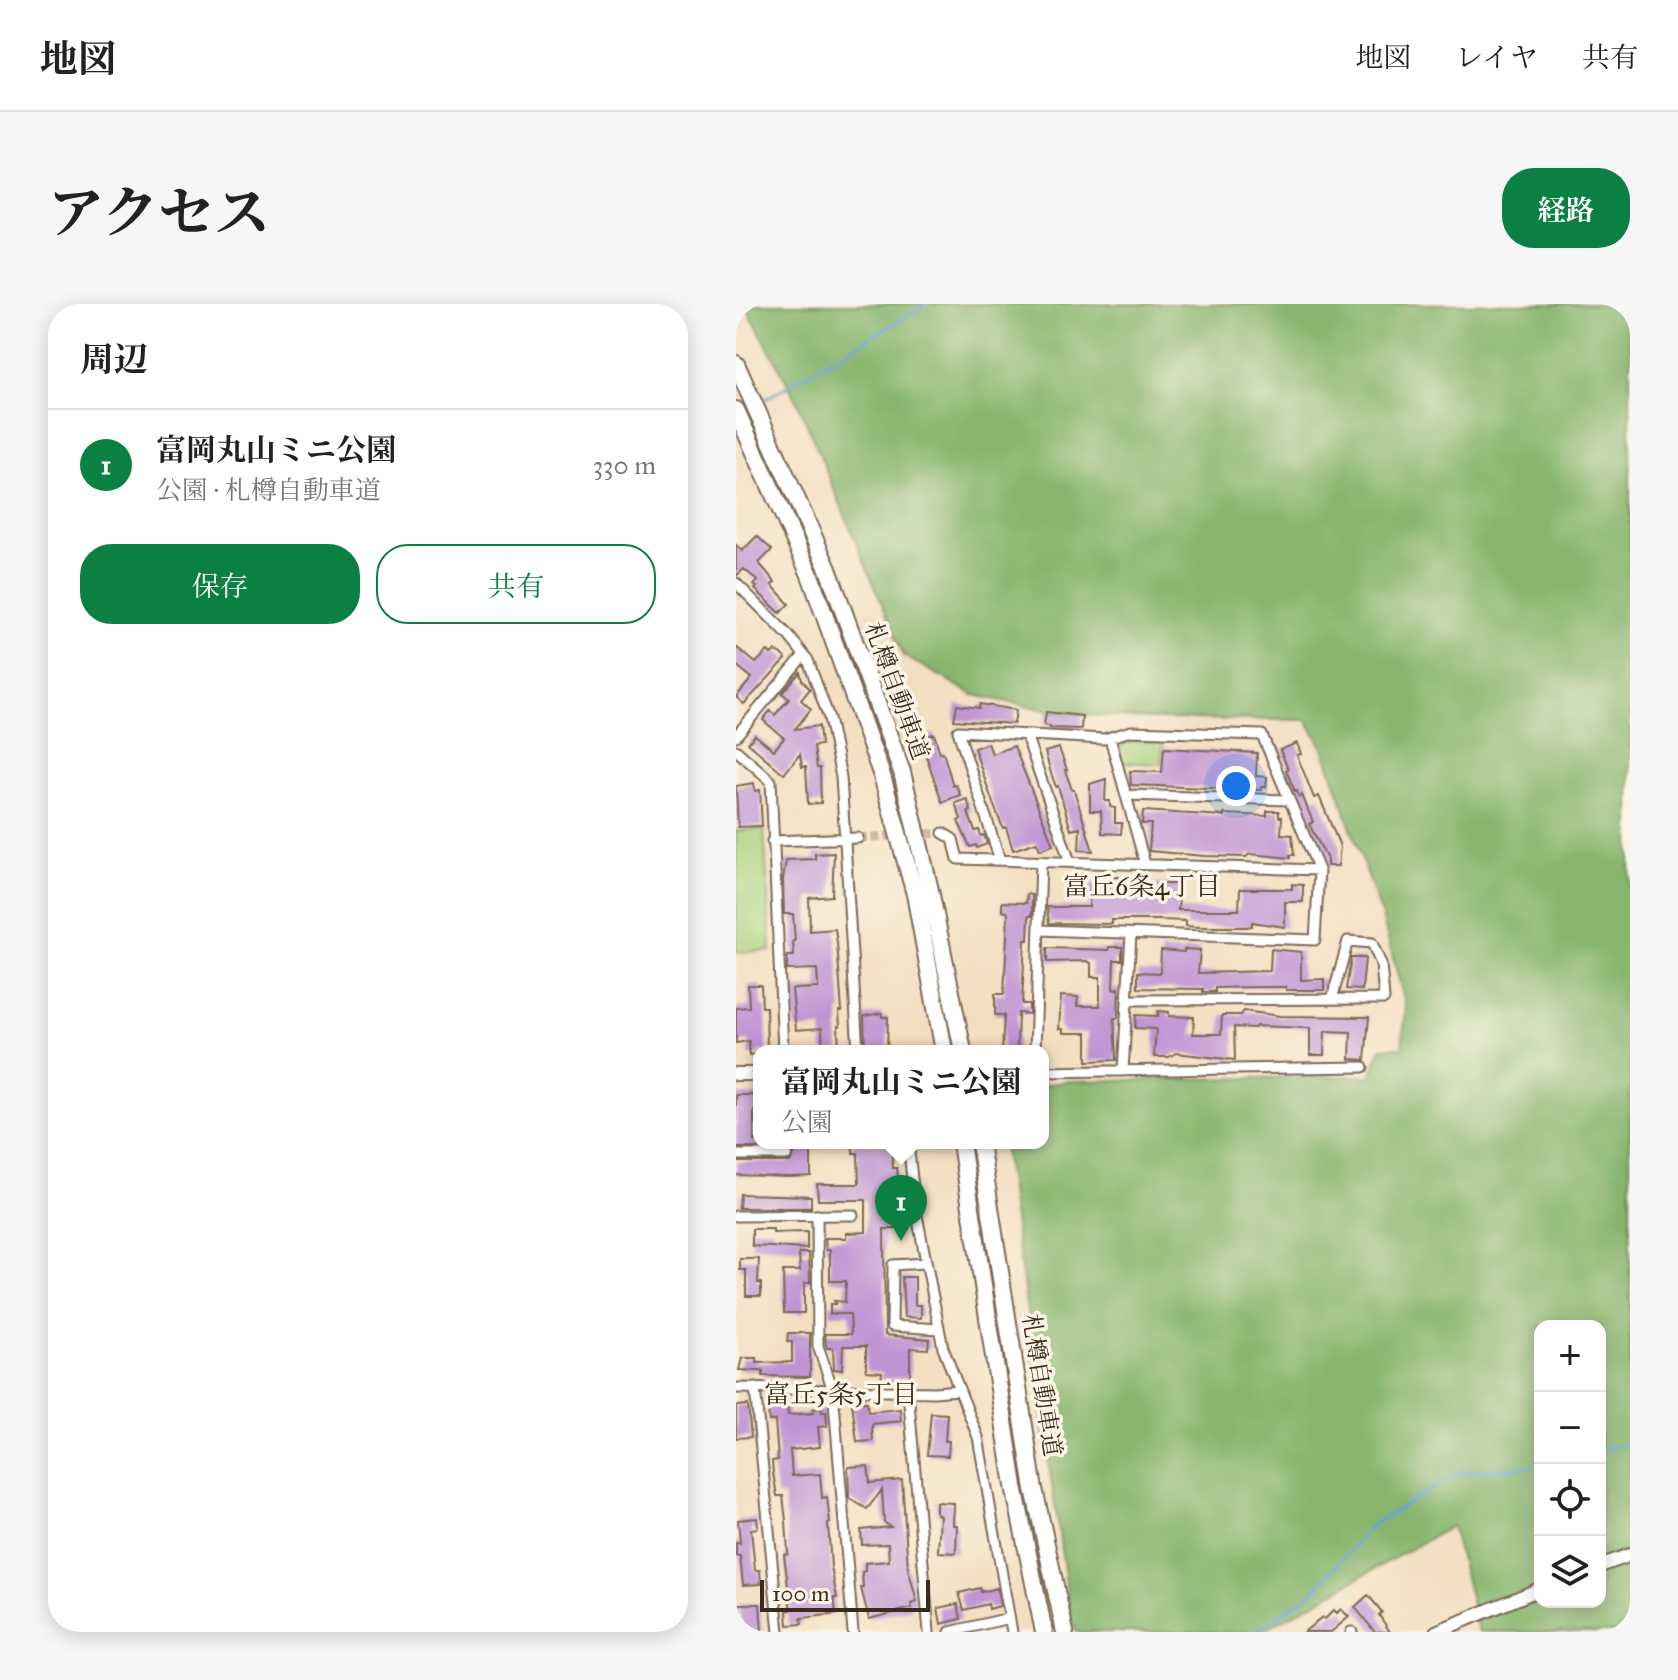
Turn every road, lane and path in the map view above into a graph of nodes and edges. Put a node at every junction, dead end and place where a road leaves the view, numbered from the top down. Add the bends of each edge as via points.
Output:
1 (736, 364) edge
2 (736, 410) edge
3 (738, 590) edge
4 (804, 655) junction
5 (1026, 735) junction
6 (736, 736) edge
7 (1110, 738) junction
8 (736, 750) edge
9 (1126, 795) junction
10 (1289, 800) junction
11 (943, 833) dead end
12 (858, 838) tunnel mouth
13 (844, 839) junction
14 (772, 841) junction
15 (1000, 860) junction
16 (1041, 861) junction
17 (1070, 862) junction
18 (1145, 864) junction
19 (1319, 870) junction
20 (1039, 930) junction
21 (1131, 934) junction
22 (1332, 999) junction
23 (1127, 1000) junction
24 (783, 1045) edge
25 (858, 1045) edge
26 (943, 1045) edge
27 (962, 1045) edge
28 (1035, 1045) edge
29 (1363, 1067) dead end
30 (1123, 1071) junction
31 (1049, 1072) edge
32 (786, 1149) edge
33 (909, 1149) edge
34 (962, 1149) edge
35 (981, 1149) edge
36 (736, 1155) edge
37 (888, 1204) dead end
38 (915, 1205) junction
39 (817, 1215) junction
40 (853, 1215) dead end
41 (736, 1216) edge
42 (926, 1263) junction
43 (939, 1329) junction
44 (736, 1388) edge
45 (755, 1388) junction
46 (833, 1390) junction
47 (959, 1390) junction
48 (908, 1391) junction
49 (1630, 1555) edge
50 (1606, 1564) edge
51 (1534, 1591) edge
52 (1009, 1618) junction
53 (779, 1632) edge
54 (853, 1632) edge
55 (929, 1632) edge
56 (950, 1632) edge
57 (1012, 1632) edge
58 (1044, 1632) edge
59 (1065, 1632) edge
60 (1436, 1632) edge

1 - 27 highway, 札樽自動車道 via 828,569 902,772
2 - 26 highway, 札樽自動車道 via 810,575 882,776 915,894
3 - 4 street
4 - 6 street
4 - 13 street via 829,718 841,777
5 - 7 street
5 - 15 street via 958,731
5 - 17 street
7 - 9 street
7 - 10 street via 1131,731 1262,735
8 - 14 street via 771,781
9 - 10 street
9 - 18 street
10 - 19 street
11 - 15 street via 953,839 958,859
12 - 13 street
13 - 14 street
13 - 25 street
14 - 24 street
15 - 16 street
16 - 17 street
16 - 20 street
17 - 18 street
18 - 19 street
19 - 21 street via 1315,940
20 - 21 street
20 - 28 street
21 - 23 street
22 - 22 street via 1384,999 1381,964 1372,943 1348,941
22 - 23 street
23 - 30 street
29 - 30 street
30 - 31 street
32 - 36 street via 787,1155
33 - 38 street
34 - 58 highway, 札樽自動車道 via 1014,1486
35 - 59 highway, 札樽自動車道 via 1033,1484
37 - 38 street
38 - 42 street
39 - 40 street
39 - 41 street
39 - 46 street via 818,1346
42 - 43 street
42 - 43 street via 893,1265 892,1326
43 - 47 street
44 - 45 street
45 - 46 street
45 - 53 street
46 - 48 street
46 - 54 street
47 - 48 street
47 - 52 street via 978,1437
48 - 55 street
49 - 50 street
51 - 60 street
52 - 56 street
52 - 57 street

